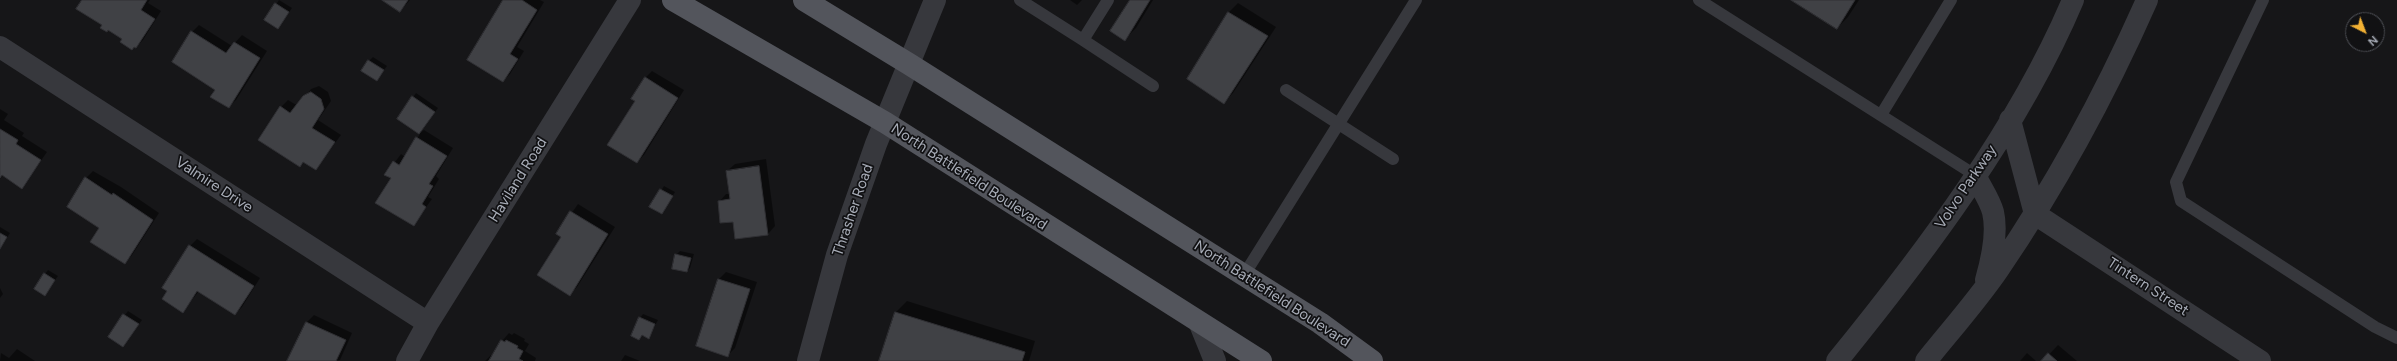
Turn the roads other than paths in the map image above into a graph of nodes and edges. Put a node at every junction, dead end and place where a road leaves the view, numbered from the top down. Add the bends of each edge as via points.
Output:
1 (630, 0) edge
2 (673, 0) edge
3 (804, 0) edge
4 (935, 0) edge
5 (1108, 0) edge
6 (1416, 0) edge
7 (1699, 0) edge
8 (1950, 0) edge
9 (2073, 0) edge
10 (2147, 0) edge
11 (2263, 0) edge
12 (1022, 1) edge
13 (1083, 40) junction
14 (0, 47) edge
15 (909, 64) junction
16 (1153, 86) dead end
17 (1286, 90) dead end
18 (1881, 115) junction
19 (2010, 120) junction
20 (886, 123) junction
21 (1339, 124) junction
22 (1393, 159) dead end
23 (1975, 175) junction
24 (2035, 214) junction
25 (1244, 275) junction
26 (1982, 290) junction
27 (428, 323) junction
28 (1200, 324) junction
29 (2397, 338) edge
30 (407, 361) edge
31 (808, 361) edge
32 (1215, 361) edge
33 (1261, 361) edge
34 (1372, 361) edge
35 (1837, 361) edge
36 (1926, 361) edge
37 (2260, 361) edge

1 - 27 street, Haviland Road
2 - 20 main road, North Battlefield Boulevard
3 - 15 main road, North Battlefield Boulevard
4 - 15 street, Thrasher Road
5 - 13 lane
6 - 21 lane
7 - 18 lane
8 - 18 lane
9 - 19 street, Volvo Parkway
10 - 24 street via 2095,111
11 - 29 lane via 2176,182 2181,200 2375,327
12 - 13 lane
13 - 16 lane
14 - 27 street, Valmire Drive
15 - 20 street, Thrasher Road
15 - 25 main road, North Battlefield Boulevard
17 - 21 lane
18 - 23 lane
19 - 23 street, Volvo Parkway
19 - 24 street
20 - 28 main road, North Battlefield Boulevard
20 - 31 street, Thrasher Road via 876,144 837,254
21 - 22 lane
21 - 25 lane
23 - 26 street via 1993,211 1994,226 1992,261
23 - 35 street, Volvo Parkway via 1893,291
24 - 26 street
24 - 37 street, Tintern Street
25 - 34 main road, North Battlefield Boulevard via 1320,323
26 - 36 street
27 - 30 street, Haviland Road
28 - 32 street
28 - 33 main road, North Battlefield Boulevard

